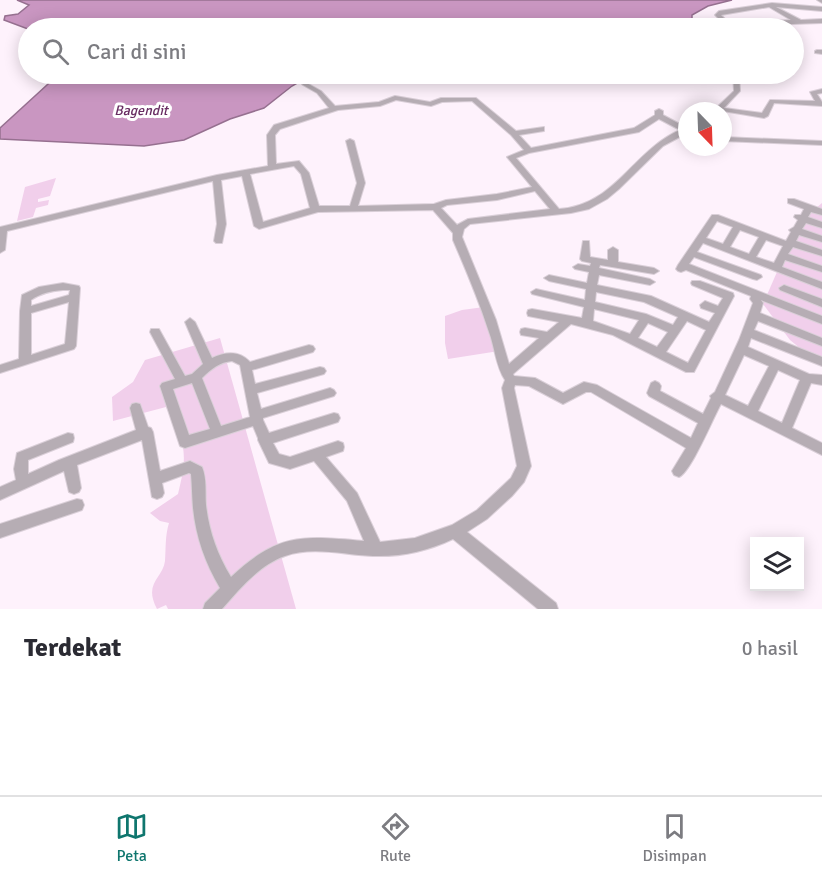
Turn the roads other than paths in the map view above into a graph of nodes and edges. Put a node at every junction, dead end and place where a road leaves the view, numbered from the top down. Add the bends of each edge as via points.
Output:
1 (770, 5) junction
2 (822, 9) edge
3 (721, 18) edge
4 (793, 18) edge
5 (804, 21) edge
6 (822, 21) edge
7 (305, 84) dead end
8 (737, 84) edge
9 (812, 85) dead end
10 (822, 86) edge
11 (822, 91) edge
12 (726, 102) edge
13 (821, 104) edge
14 (333, 110) junction
15 (732, 113) edge
16 (678, 125) edge
17 (542, 129) dead end
18 (514, 133) junction
19 (678, 134) edge
20 (732, 139) edge
21 (350, 141) dead end
22 (822, 144) edge
23 (528, 151) junction
24 (272, 167) junction
25 (245, 172) junction
26 (217, 177) junction
27 (538, 188) junction
28 (791, 201) dead end
29 (435, 207) junction
30 (805, 207) junction
31 (317, 209) junction
32 (353, 209) junction
33 (557, 212) junction
34 (822, 212) edge
35 (800, 218) junction
36 (822, 225) edge
37 (738, 226) junction
38 (2, 229) edge
39 (796, 230) junction
40 (457, 231) junction
41 (764, 236) junction
42 (700, 239) junction
43 (822, 239) edge
44 (219, 241) dead end
45 (586, 243) dead end
46 (790, 244) junction
47 (725, 248) junction
48 (0, 250) edge
49 (613, 250) dead end
50 (692, 253) junction
51 (822, 254) edge
52 (784, 256) junction
53 (751, 258) junction
54 (613, 264) junction
55 (765, 264) junction
56 (595, 265) junction
57 (578, 267) dead end
58 (776, 268) junction
59 (822, 269) edge
60 (654, 271) dead end
61 (792, 274) junction
62 (758, 277) junction
63 (549, 278) dead end
64 (650, 282) dead end
65 (696, 283) dead end
66 (822, 286) edge
67 (592, 287) junction
68 (784, 288) junction
69 (536, 292) dead end
70 (757, 300) junction
71 (776, 302) junction
72 (822, 303) edge
73 (590, 304) junction
74 (705, 305) dead end
75 (721, 311) junction
76 (532, 313) dead end
77 (685, 316) junction
78 (646, 318) junction
79 (568, 320) junction
80 (822, 320) edge
81 (190, 322) dead end
82 (587, 323) junction
83 (712, 328) junction
84 (675, 330) junction
85 (155, 332) dead end
86 (525, 332) dead end
87 (748, 332) junction
88 (548, 336) junction
89 (631, 340) junction
90 (822, 342) edge
91 (309, 349) dead end
92 (742, 350) junction
93 (659, 354) junction
94 (25, 361) junction
95 (822, 362) edge
96 (208, 363) junction
97 (775, 364) junction
98 (248, 367) junction
99 (0, 369) edge
100 (320, 372) dead end
101 (508, 376) junction
102 (196, 377) junction
103 (815, 379) edge
104 (182, 381) junction
105 (655, 386) dead end
106 (252, 390) junction
107 (330, 393) dead end
108 (716, 396) junction
109 (136, 408) dead end
110 (750, 412) junction
111 (256, 418) junction
112 (334, 418) dead end
113 (705, 421) junction
114 (785, 430) junction
115 (143, 431) junction
116 (217, 432) junction
117 (68, 438) dead end
118 (264, 440) junction
119 (694, 446) junction
120 (338, 447) dead end
121 (821, 447) edge
122 (316, 455) junction
123 (64, 464) junction
124 (679, 471) dead end
125 (23, 483) junction
126 (74, 488) dead end
127 (0, 495) edge
128 (77, 505) dead end
129 (0, 531) edge
130 (456, 532) junction
131 (375, 548) junction
132 (230, 590) junction
133 (211, 609) edge
134 (550, 609) edge

1 - 2 street
1 - 3 street via 719,13
1 - 4 street
5 - 6 street
7 - 14 street via 319,92
8 - 12 street via 737,92
9 - 10 street
11 - 13 street via 813,92
13 - 15 street via 772,101 765,119
14 - 18 street via 380,104 395,98 431,104 474,99
14 - 24 street via 273,130
16 - 23 street via 659,114 636,130
17 - 18 street
18 - 23 street
19 - 33 street via 646,155 633,173 599,201 577,210
20 - 22 street
21 - 32 street via 361,183
23 - 27 street via 511,157
24 - 25 street
24 - 31 street via 299,164
25 - 26 street
25 - 31 street via 259,226
26 - 38 street
26 - 44 street via 223,224
27 - 29 street
27 - 33 street
28 - 30 street
29 - 32 street
29 - 40 street
30 - 34 street
30 - 35 street
31 - 32 street
33 - 40 street via 468,222
35 - 36 street
35 - 39 street
37 - 41 street
37 - 42 street via 715,218
37 - 47 street
38 - 48 street
39 - 43 street
39 - 46 street
40 - 101 street
41 - 46 street
41 - 53 street
42 - 47 street
42 - 50 street
45 - 56 street via 585,259
46 - 51 street
46 - 52 street
47 - 53 street
49 - 54 street
50 - 62 street
50 - 70 street via 682,267
52 - 58 street
52 - 59 street
53 - 55 street
54 - 56 street
54 - 60 street via 638,263
55 - 58 street
55 - 62 street
56 - 57 street
56 - 64 street
56 - 67 street
58 - 61 street
61 - 66 street
61 - 68 street
62 - 70 street
63 - 67 street
65 - 75 street via 729,296
67 - 73 street
67 - 77 street via 647,298
68 - 71 street
68 - 72 street
69 - 73 street
70 - 71 street
70 - 87 street
70 - 90 street
71 - 80 street
73 - 78 street
73 - 82 street
74 - 75 street
75 - 83 street
76 - 79 street
77 - 83 street
77 - 84 street
78 - 84 street
78 - 89 street
79 - 82 street
79 - 88 street
81 - 96 street
82 - 89 street
83 - 93 street via 690,369
84 - 93 street
85 - 104 street
86 - 88 street
87 - 92 street
87 - 95 street
88 - 101 street
89 - 93 street
91 - 98 street
92 - 97 street
92 - 108 street
94 - 94 street via 70,346 76,289 37,292 26,299
94 - 99 street
95 - 103 street
96 - 98 street via 232,357 241,359
96 - 102 street
97 - 103 street
97 - 110 street
98 - 106 street
100 - 106 street
101 - 119 street via 531,381 563,399 584,387 593,388
101 - 130 street via 524,466 521,477 487,510
102 - 104 street
102 - 116 street
103 - 114 street
104 - 116 street via 166,386 185,442
105 - 113 street via 653,393
106 - 111 street
107 - 111 street
108 - 110 street
108 - 113 street
109 - 115 street
110 - 114 street
111 - 116 street
111 - 118 street
112 - 118 street
113 - 119 street
114 - 121 street
115 - 123 street
115 - 132 street via 149,434 156,486 190,467 197,471 207,548
117 - 125 street via 22,457
118 - 122 street via 274,459 281,462
119 - 124 street
120 - 122 street
122 - 131 street via 352,497
123 - 125 street
123 - 126 street via 70,464
125 - 127 street
128 - 129 street
130 - 131 street via 412,546
130 - 134 street
131 - 132 street via 340,544 286,548 268,556
132 - 133 street

